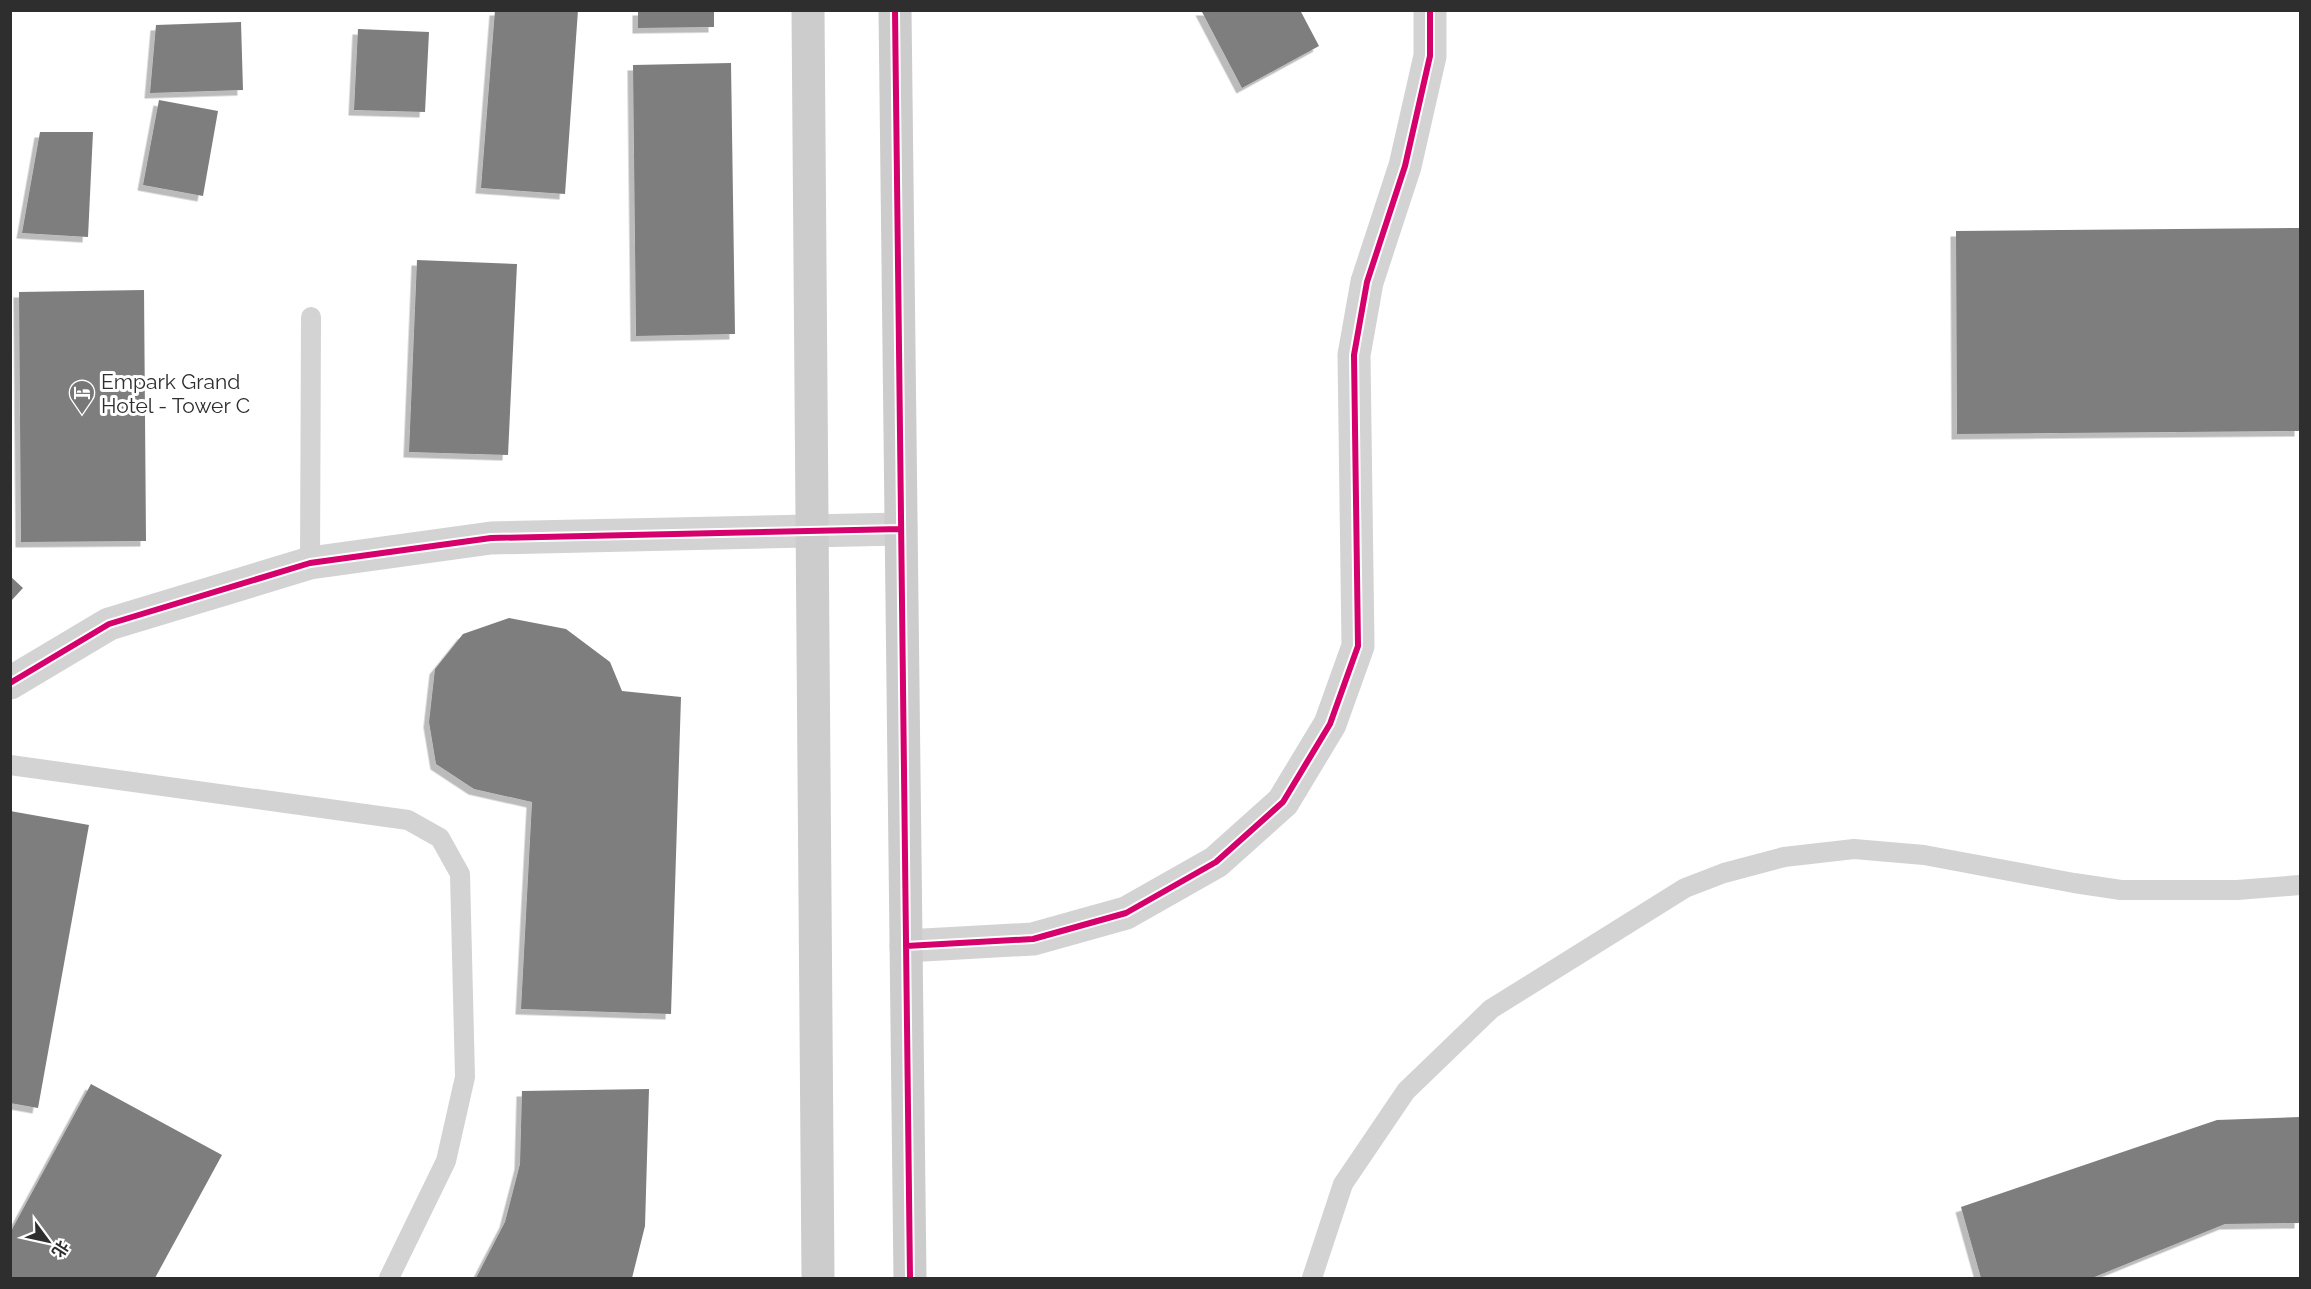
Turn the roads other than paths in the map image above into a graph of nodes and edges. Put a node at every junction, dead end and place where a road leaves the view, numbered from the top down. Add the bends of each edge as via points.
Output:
1 (808, 10) edge
2 (895, 10) edge
3 (1430, 10) edge
4 (311, 317) dead end
5 (901, 529) junction
6 (813, 530) junction
7 (310, 563) junction
8 (10, 683) edge
9 (10, 765) edge
10 (2301, 885) edge
11 (906, 945) junction
12 (389, 1278) edge
13 (818, 1278) edge
14 (910, 1278) edge
15 (1312, 1278) edge

1 - 6 street
2 - 5 street
3 - 11 street via 1430,56 1405,166 1366,282 1354,355 1358,646 1330,724 1283,802 1216,862 1126,913 1033,939
4 - 7 lane
5 - 6 street
5 - 11 street
6 - 7 street via 491,538
6 - 13 street
7 - 8 street via 109,624
9 - 12 lane via 408,820 440,837 460,874 465,1077 446,1161
10 - 15 lane via 2226,891 2121,890 1924,855 1854,849 1784,857 1685,888 1491,1009 1406,1091 1343,1184
11 - 14 street

